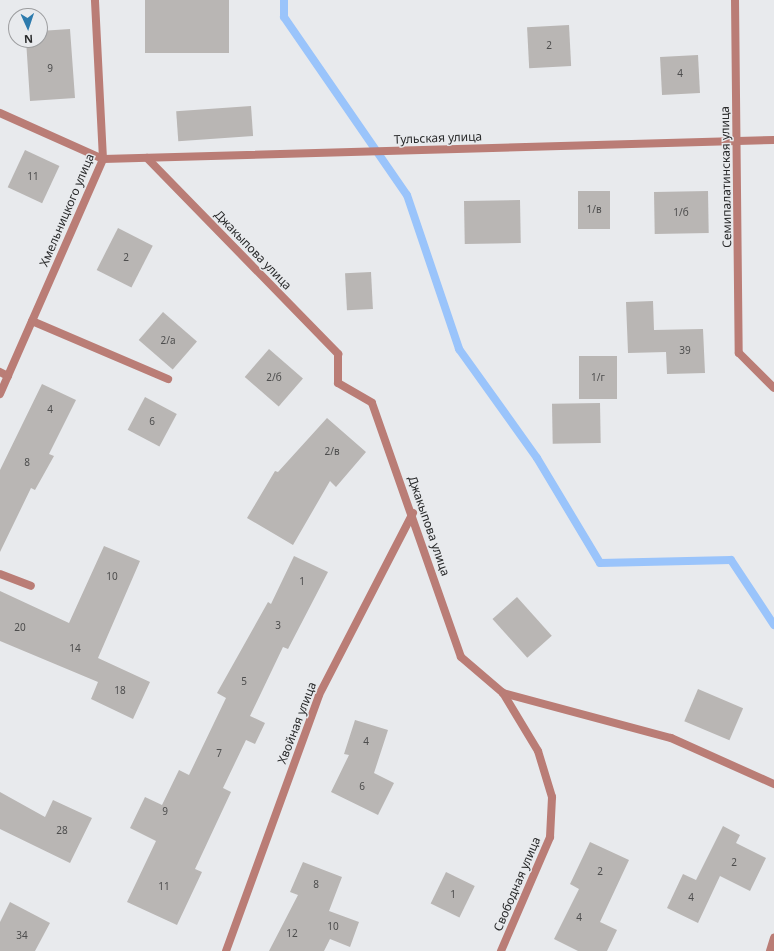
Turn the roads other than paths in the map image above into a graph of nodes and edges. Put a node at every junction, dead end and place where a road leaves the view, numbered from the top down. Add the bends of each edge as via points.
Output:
1 (96, 0) edge
2 (736, 0) edge
3 (0, 113) edge
4 (774, 140) edge
5 (737, 142) junction
6 (147, 158) junction
7 (103, 159) junction
8 (32, 321) junction
9 (0, 372) edge
10 (8, 376) junction
11 (168, 379) dead end
12 (774, 388) edge
13 (0, 394) edge
14 (412, 512) junction
15 (0, 574) edge
16 (30, 586) dead end
17 (503, 693) junction
18 (774, 784) edge
19 (774, 938) edge
20 (226, 951) edge
21 (501, 951) edge
22 (770, 951) edge

1 - 7 street, Хмельницкого улица
2 - 5 street, Семипалатинская улица
3 - 7 street
4 - 5 street, Тульская улица
5 - 6 street, Тульская улица
5 - 12 street, Семипалатинская улица via 739,353
6 - 7 street, Тульская улица
6 - 14 street, Джакыпова улица via 338,354 338,382 372,403
7 - 8 street, Хмельницкого улица
8 - 10 street, Хмельницкого улица
8 - 11 street
9 - 10 street
10 - 13 street, Хмельницкого улица
14 - 17 street, Джакыпова улица via 461,657
14 - 20 street, Хвойная улица via 319,695
15 - 16 street
17 - 18 street, Джакыпова улица via 671,738
17 - 21 street, Свободная улица via 538,751 552,797 550,837
19 - 22 street

